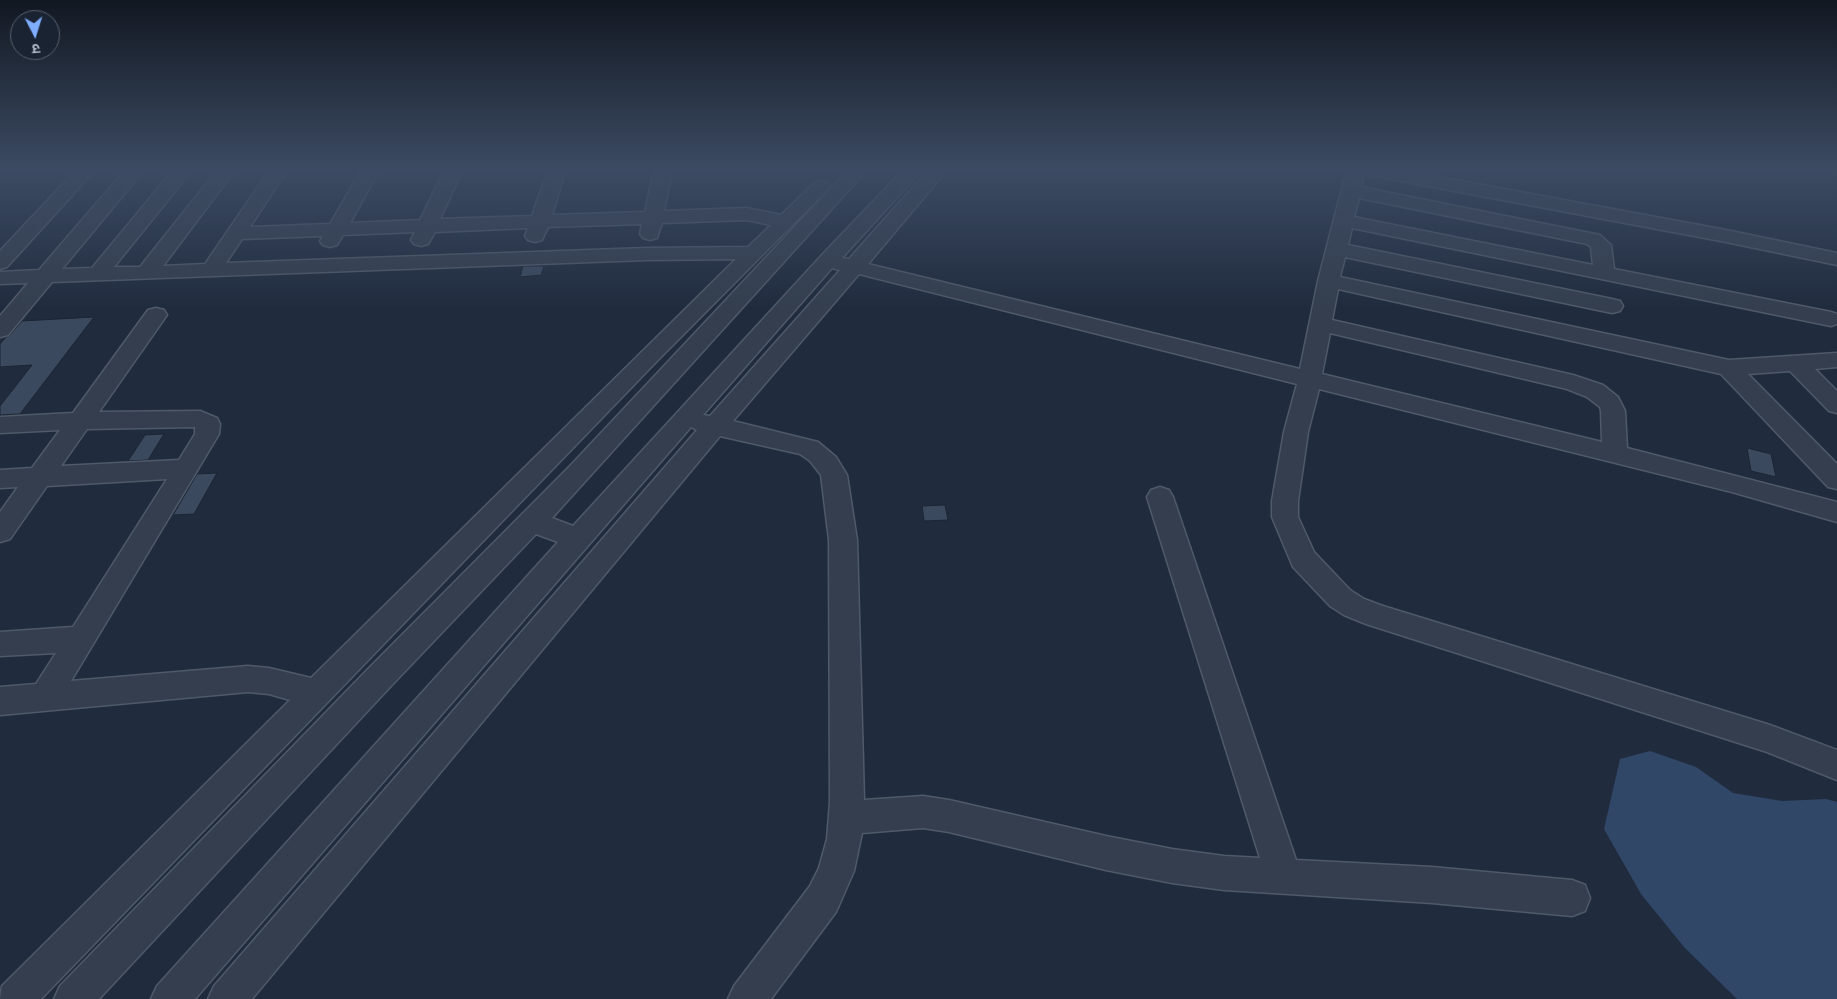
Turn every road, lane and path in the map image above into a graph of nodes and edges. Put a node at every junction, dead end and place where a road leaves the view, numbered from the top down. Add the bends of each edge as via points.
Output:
1 (44, 216) edge
2 (96, 216) edge
3 (146, 216) edge
4 (191, 216) edge
5 (247, 216) edge
6 (345, 216) edge
7 (432, 216) edge
8 (542, 216) edge
9 (696, 216) edge
10 (754, 216) edge
11 (791, 216) edge
12 (798, 216) edge
13 (847, 216) edge
14 (870, 216) edge
15 (890, 216) edge
16 (1345, 216) edge
17 (1498, 216) edge
18 (1617, 216) edge
19 (653, 217) junction
20 (540, 221) junction
21 (1344, 221) junction
22 (784, 222) junction
23 (428, 225) junction
24 (337, 229) junction
25 (857, 229) junction
26 (236, 232) junction
27 (1337, 249) junction
28 (646, 254) junction
29 (752, 254) junction
30 (527, 258) junction
31 (1837, 259) edge
32 (0, 263) edge
33 (411, 263) junction
34 (841, 263) junction
35 (317, 266) junction
36 (211, 270) junction
37 (147, 272) junction
38 (1604, 272) junction
39 (98, 274) junction
40 (45, 276) junction
41 (0, 278) edge
42 (1329, 281) junction
43 (1612, 306) dead end
44 (156, 315) dead end
45 (1831, 319) dead end
46 (1321, 324) junction
47 (0, 330) edge
48 (1837, 360) edge
49 (1796, 364) junction
50 (1729, 368) junction
51 (1310, 378) junction
52 (1837, 405) edge
53 (685, 420) junction
54 (80, 421) junction
55 (0, 425) edge
56 (715, 426) junction
57 (1615, 454) junction
58 (187, 469) junction
59 (39, 477) junction
60 (0, 479) edge
61 (1837, 480) edge
62 (1160, 497) dead end
63 (1837, 512) edge
64 (532, 521) junction
65 (0, 532) edge
66 (578, 539) junction
67 (81, 639) junction
68 (0, 644) edge
69 (316, 693) junction
70 (45, 698) junction
71 (0, 700) edge
72 (1837, 764) edge
73 (845, 818) junction
74 (1284, 877) junction
75 (1572, 898) dead end
76 (15, 999) edge
77 (73, 999) edge
78 (170, 999) edge
79 (227, 999) edge
80 (747, 999) edge

1 - 32 street
2 - 40 street
3 - 39 street
4 - 37 street
5 - 26 street
6 - 24 street
7 - 23 street
8 - 20 street
9 - 19 street
10 - 22 street
11 - 22 street
12 - 64 street via 579,473
13 - 25 street
14 - 25 street
15 - 34 street
16 - 21 street
17 - 38 street via 1593,239 1601,245
18 - 31 street
19 - 20 street
19 - 28 street
20 - 23 street
20 - 30 street
21 - 27 street
21 - 38 street
22 - 29 street
23 - 24 street
23 - 33 street
24 - 26 street
24 - 35 street
25 - 34 street
26 - 36 street
27 - 42 street
27 - 43 street
28 - 29 street
28 - 30 street
29 - 69 street
30 - 33 street
33 - 35 street
34 - 51 street
34 - 53 street
34 - 56 street
35 - 36 street
36 - 37 street
37 - 39 street
38 - 45 street
39 - 40 street
40 - 41 street
40 - 47 street
42 - 46 street
42 - 50 street
44 - 54 street
46 - 51 street
46 - 57 street via 1573,383 1595,391 1610,403 1613,411
48 - 49 street
49 - 50 street
49 - 52 street
50 - 61 street
51 - 57 street
51 - 72 street via 1296,432 1285,501 1286,517 1303,559 1340,598 1376,616 1770,739
53 - 56 street
53 - 66 street
54 - 55 street
54 - 58 street via 200,419 208,424 206,434
54 - 59 street
56 - 73 street via 809,448 827,463 834,475 843,540
56 - 79 street
57 - 63 street
58 - 59 street
58 - 67 street
59 - 60 street
59 - 65 street
62 - 74 street
64 - 66 street
64 - 77 street
66 - 78 street
67 - 68 street
67 - 70 street
69 - 70 street via 248,679
69 - 76 street
70 - 71 street
73 - 74 street via 923,812 1172,866
73 - 80 street via 844,839 836,871 823,898
74 - 75 street via 1432,885

